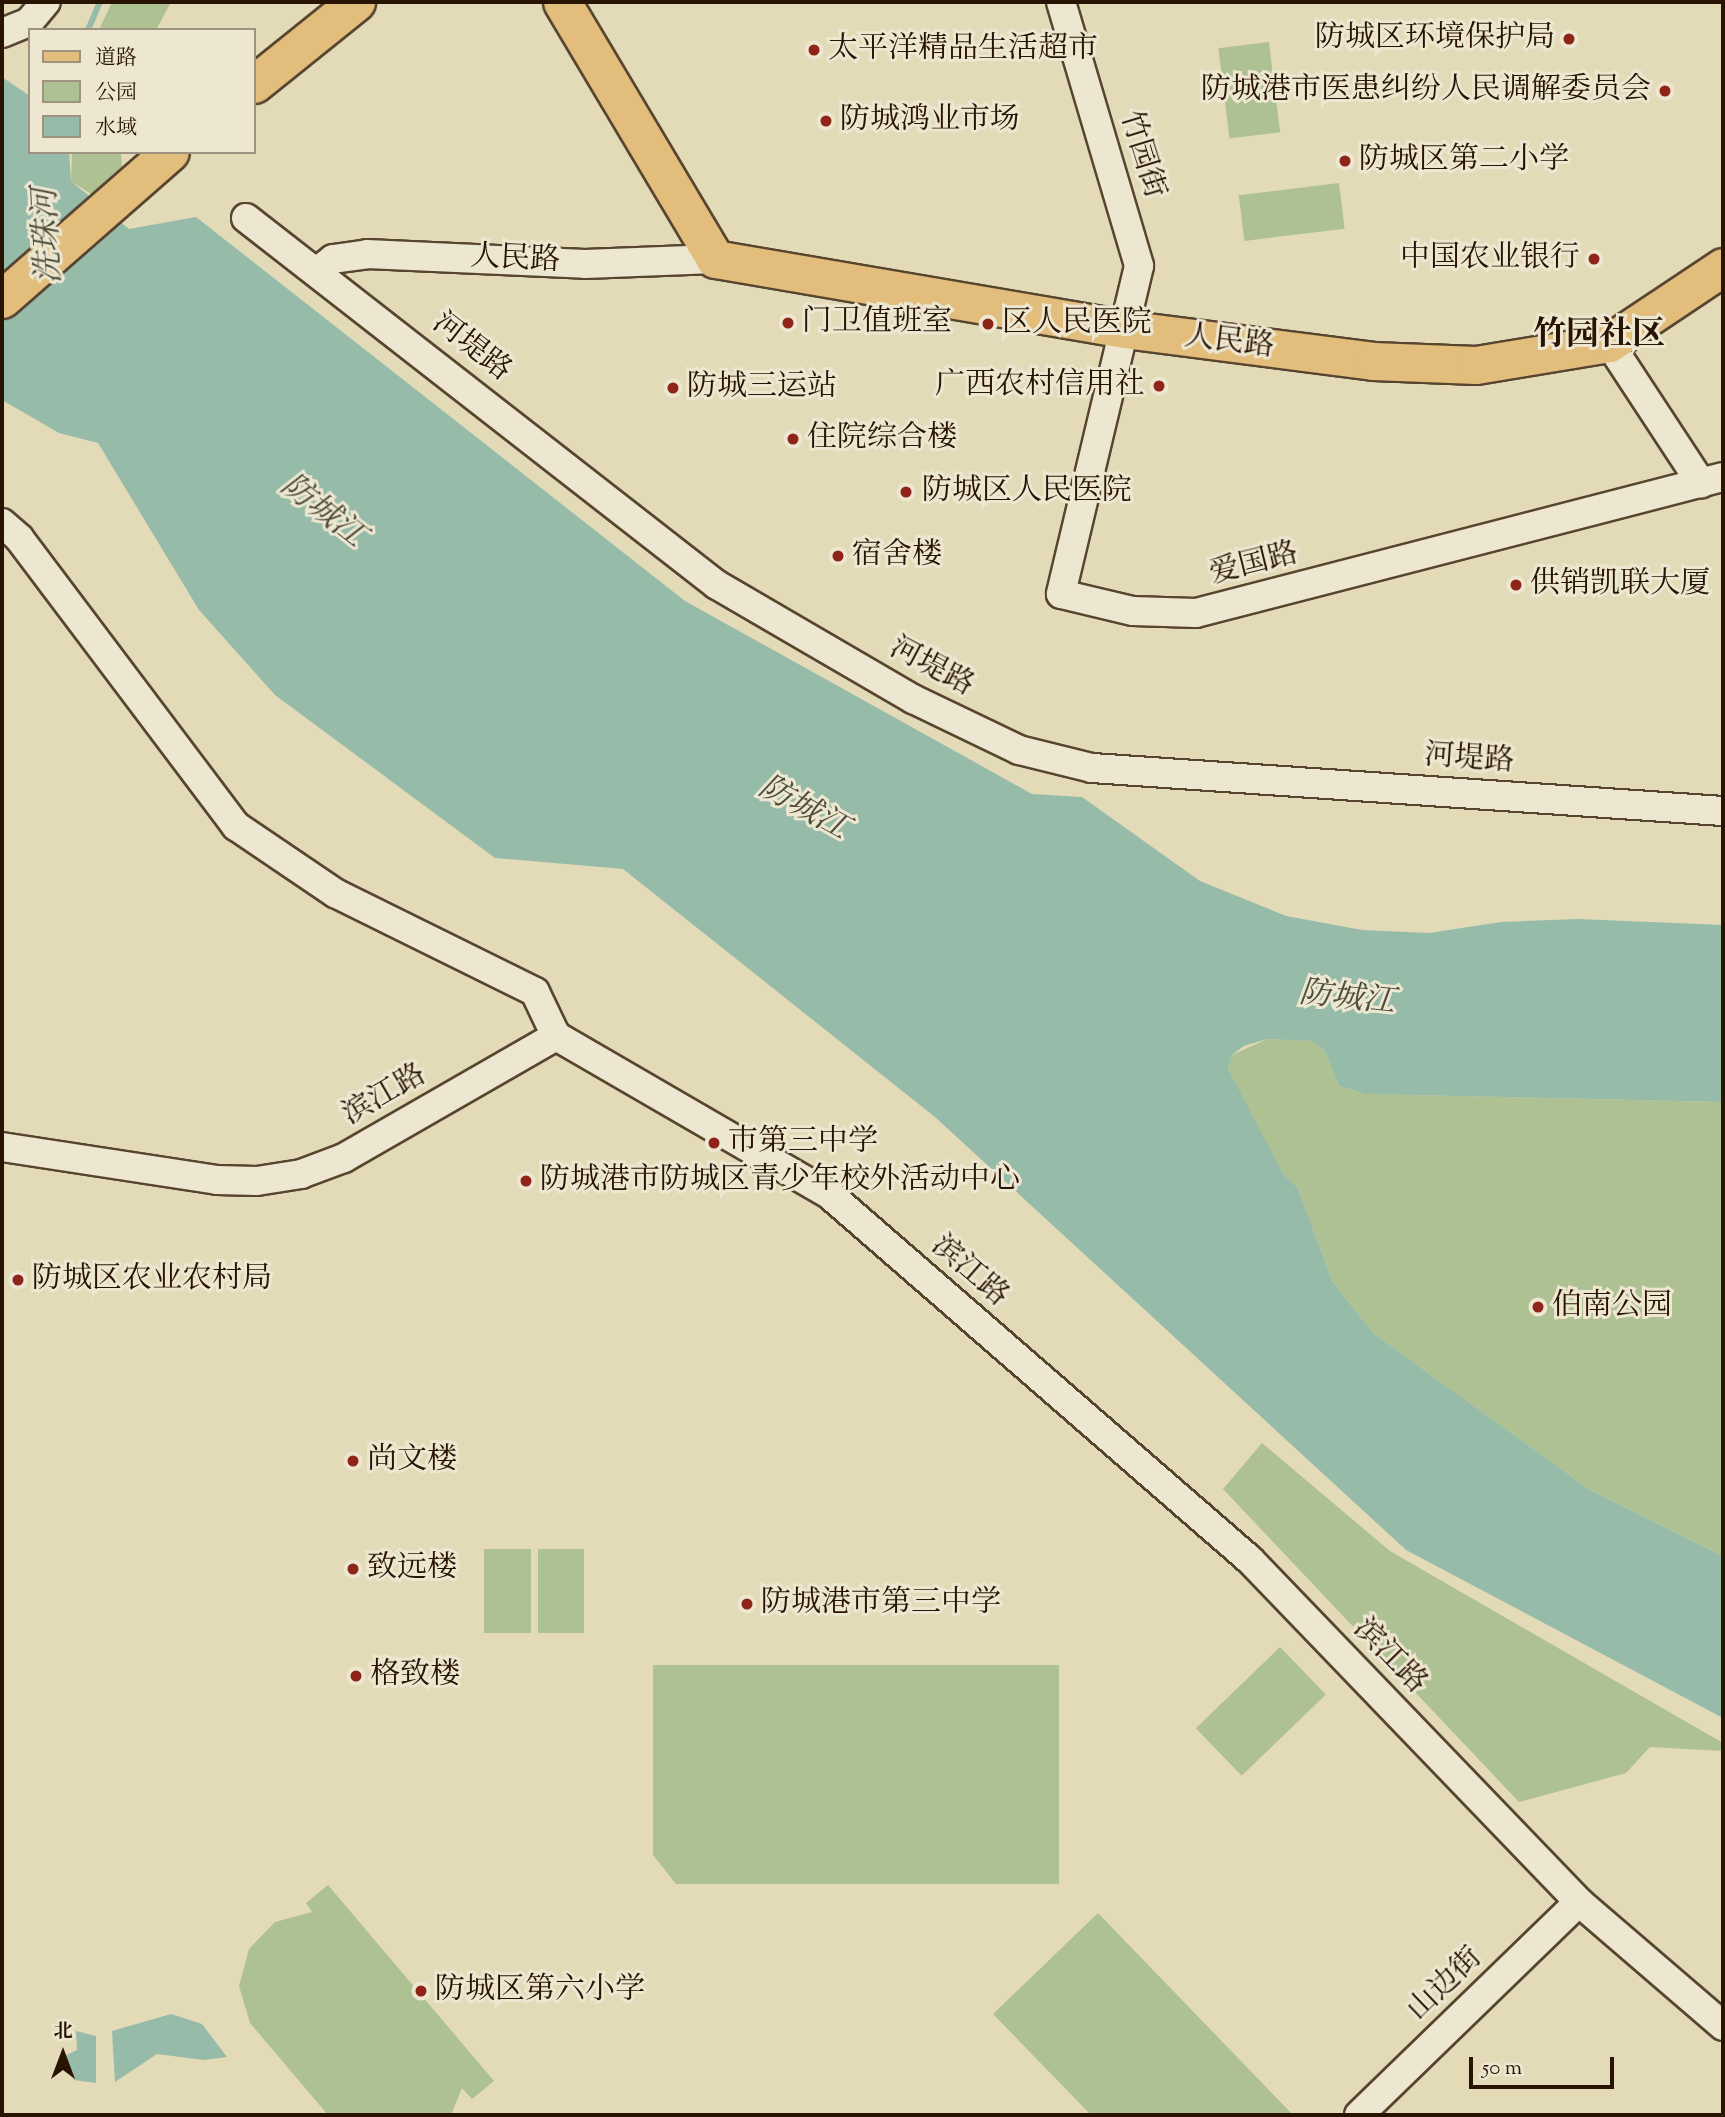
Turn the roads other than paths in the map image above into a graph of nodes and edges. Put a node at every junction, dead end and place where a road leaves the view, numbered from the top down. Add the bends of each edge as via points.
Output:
1 (46, 2) edge
2 (356, 2) edge
3 (562, 2) edge
4 (1060, 2) edge
5 (2, 33) edge
6 (256, 82) edge
7 (168, 154) edge
8 (246, 218) dead end
9 (715, 259) junction
10 (1723, 267) edge
11 (319, 270) junction
12 (2, 299) edge
13 (1124, 329) junction
14 (1609, 342) junction
15 (1712, 480) edge
16 (2, 523) edge
17 (1723, 811) edge
18 (556, 1036) junction
19 (2, 1147) edge
20 (1579, 1902) junction
21 (1723, 2026) edge
22 (1359, 2115) edge

1 - 5 street via 29,22
2 - 6 main road
3 - 9 main road
4 - 13 street, 竹园街 via 1139,266
7 - 12 main road
8 - 11 street, 河堤路
9 - 11 street, 人民路 via 585,264 367,254 333,259
9 - 13 main road, 人民路
10 - 14 main road, 人民路
11 - 17 street, 河堤路 via 717,585 913,699 1019,750 1092,768
13 - 14 main road, 人民路 via 1373,361 1476,365 1584,350
13 - 15 street, 爱国路 via 1061,594 1133,611 1196,613
14 - 15 street
16 - 18 street via 19,538 236,826 335,893 535,992
18 - 19 street, 滨江路 via 344,1158 301,1174 257,1181 217,1180
18 - 20 street, 滨江路 via 830,1195 1250,1560
20 - 21 street, 滨江路
20 - 22 street, 山边街

